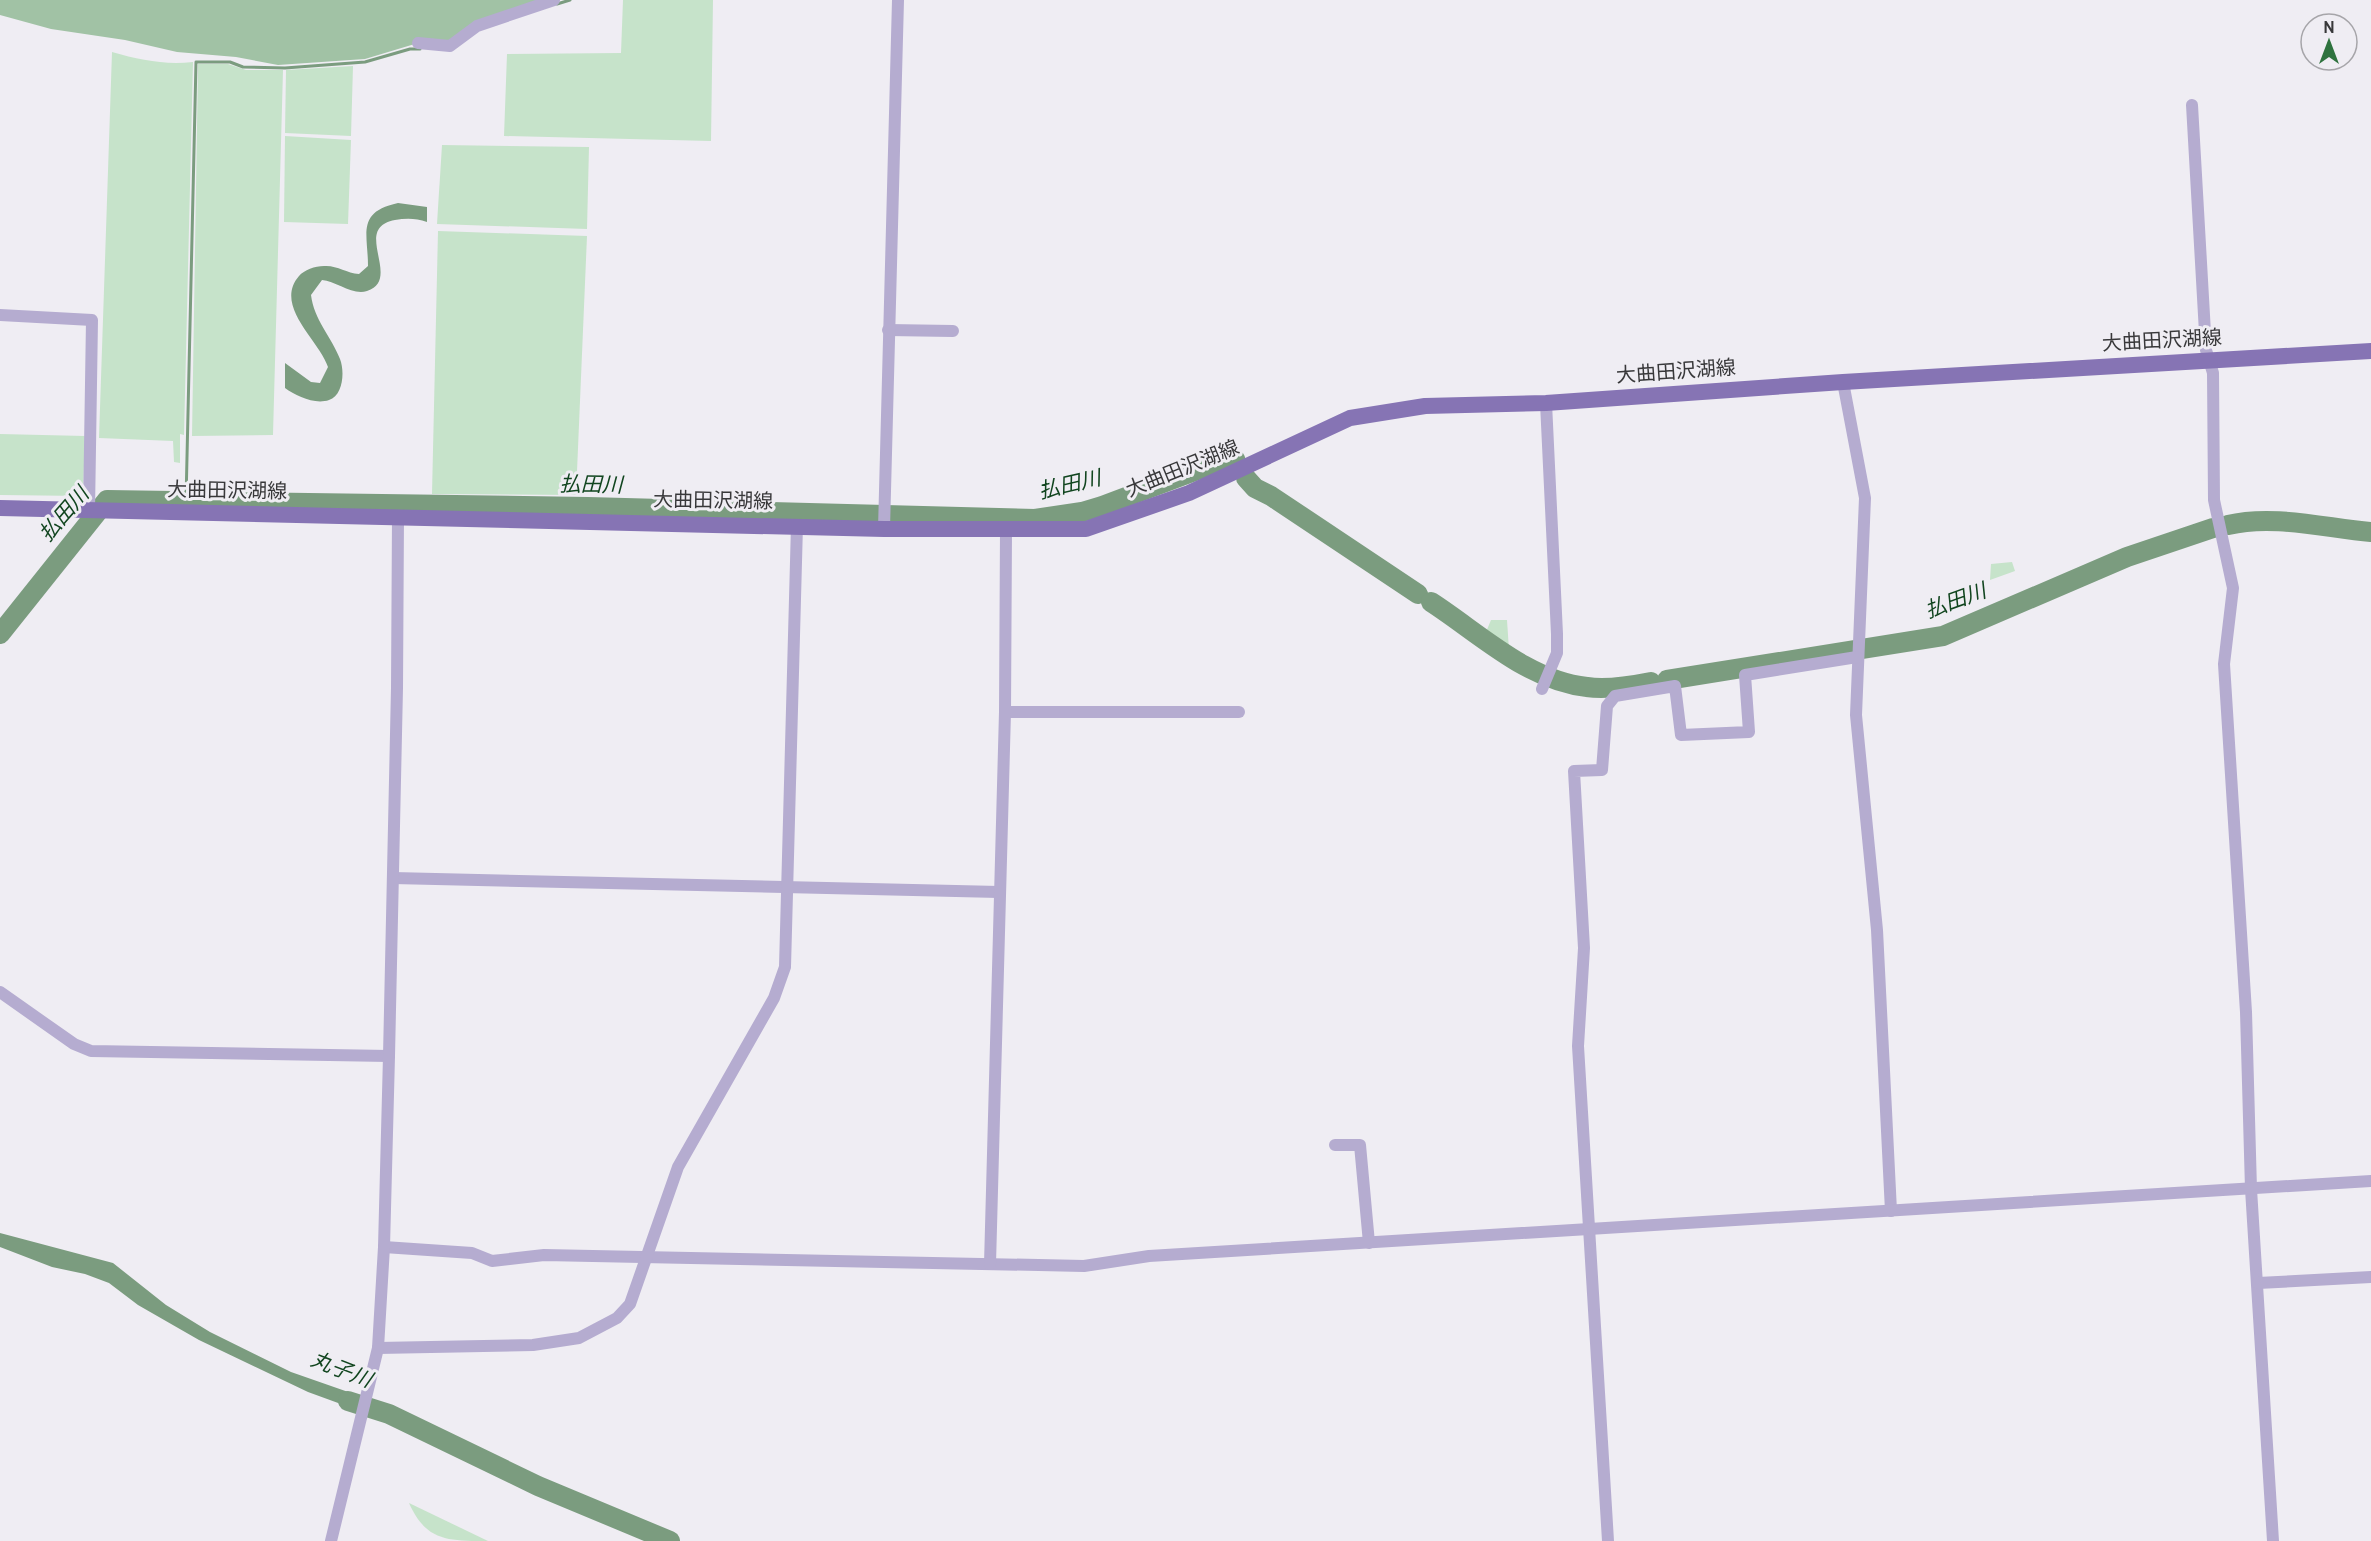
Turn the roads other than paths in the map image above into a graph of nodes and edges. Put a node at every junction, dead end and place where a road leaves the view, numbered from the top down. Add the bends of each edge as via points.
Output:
1 (554, 0) edge
2 (898, 0) edge
3 (418, 43) dead end
4 (2192, 105) dead end
5 (0, 315) edge
6 (888, 330) junction
7 (953, 331) dead end
8 (2371, 351) edge
9 (2210, 360) junction
10 (1843, 382) junction
11 (1546, 403) junction
12 (0, 508) edge
13 (93, 511) junction
14 (398, 516) junction
15 (797, 525) junction
16 (884, 528) junction
17 (1006, 531) junction
18 (1857, 657) junction
19 (1542, 689) dead end
20 (1005, 712) junction
21 (1239, 712) dead end
22 (393, 878) junction
23 (789, 886) junction
24 (999, 892) junction
25 (0, 992) edge
26 (389, 1056) junction
27 (1335, 1145) dead end
28 (2371, 1181) edge
29 (2251, 1188) junction
30 (1891, 1211) junction
31 (1588, 1231) junction
32 (1369, 1243) junction
33 (384, 1247) junction
34 (648, 1257) junction
35 (990, 1264) junction
36 (2371, 1277) edge
37 (2258, 1282) junction
38 (376, 1351) junction
39 (331, 1541) edge
40 (1608, 1541) edge
41 (2273, 1541) edge

1 - 3 street via 477,26 450,45
2 - 6 street
4 - 9 street via 2206,350
5 - 13 street via 92,320
6 - 7 street
6 - 16 street
8 - 9 main road, 大曲田沢湖線
9 - 10 main road, 大曲田沢湖線
9 - 29 street via 2214,500 2233,588 2224,664 2246,1011
10 - 11 main road, 大曲田沢湖線
10 - 18 street via 1865,498
11 - 17 main road, 大曲田沢湖線 via 1425,406 1350,418 1189,493 1086,529
11 - 19 street via 1557,634 1553,665
12 - 13 main road, 大曲田沢湖線
13 - 14 main road, 大曲田沢湖線
14 - 15 main road, 大曲田沢湖線
14 - 22 street
15 - 16 main road, 大曲田沢湖線
15 - 23 street
16 - 17 main road, 大曲田沢湖線
17 - 20 street
18 - 30 street via 1856,715 1876,930
18 - 31 street via 1745,675 1749,732 1681,735 1675,686 1615,696 1607,706 1602,770 1574,771 1584,948 1578,1046
20 - 21 street
20 - 24 street
22 - 23 street
22 - 26 street
23 - 24 street
23 - 34 street via 785,967 780,983 678,1167
24 - 35 street
25 - 26 street via 74,1044 91,1051
26 - 33 street
27 - 32 street via 1360,1145
28 - 29 street
29 - 30 street
29 - 37 street
30 - 31 street
31 - 32 street
31 - 40 street
32 - 35 street via 1130,1258 1084,1266
33 - 34 street via 472,1253 492,1261 544,1255
33 - 38 street
34 - 35 street
34 - 38 street via 630,1304 617,1318 579,1338 533,1345
36 - 37 street
37 - 41 street
38 - 39 street

